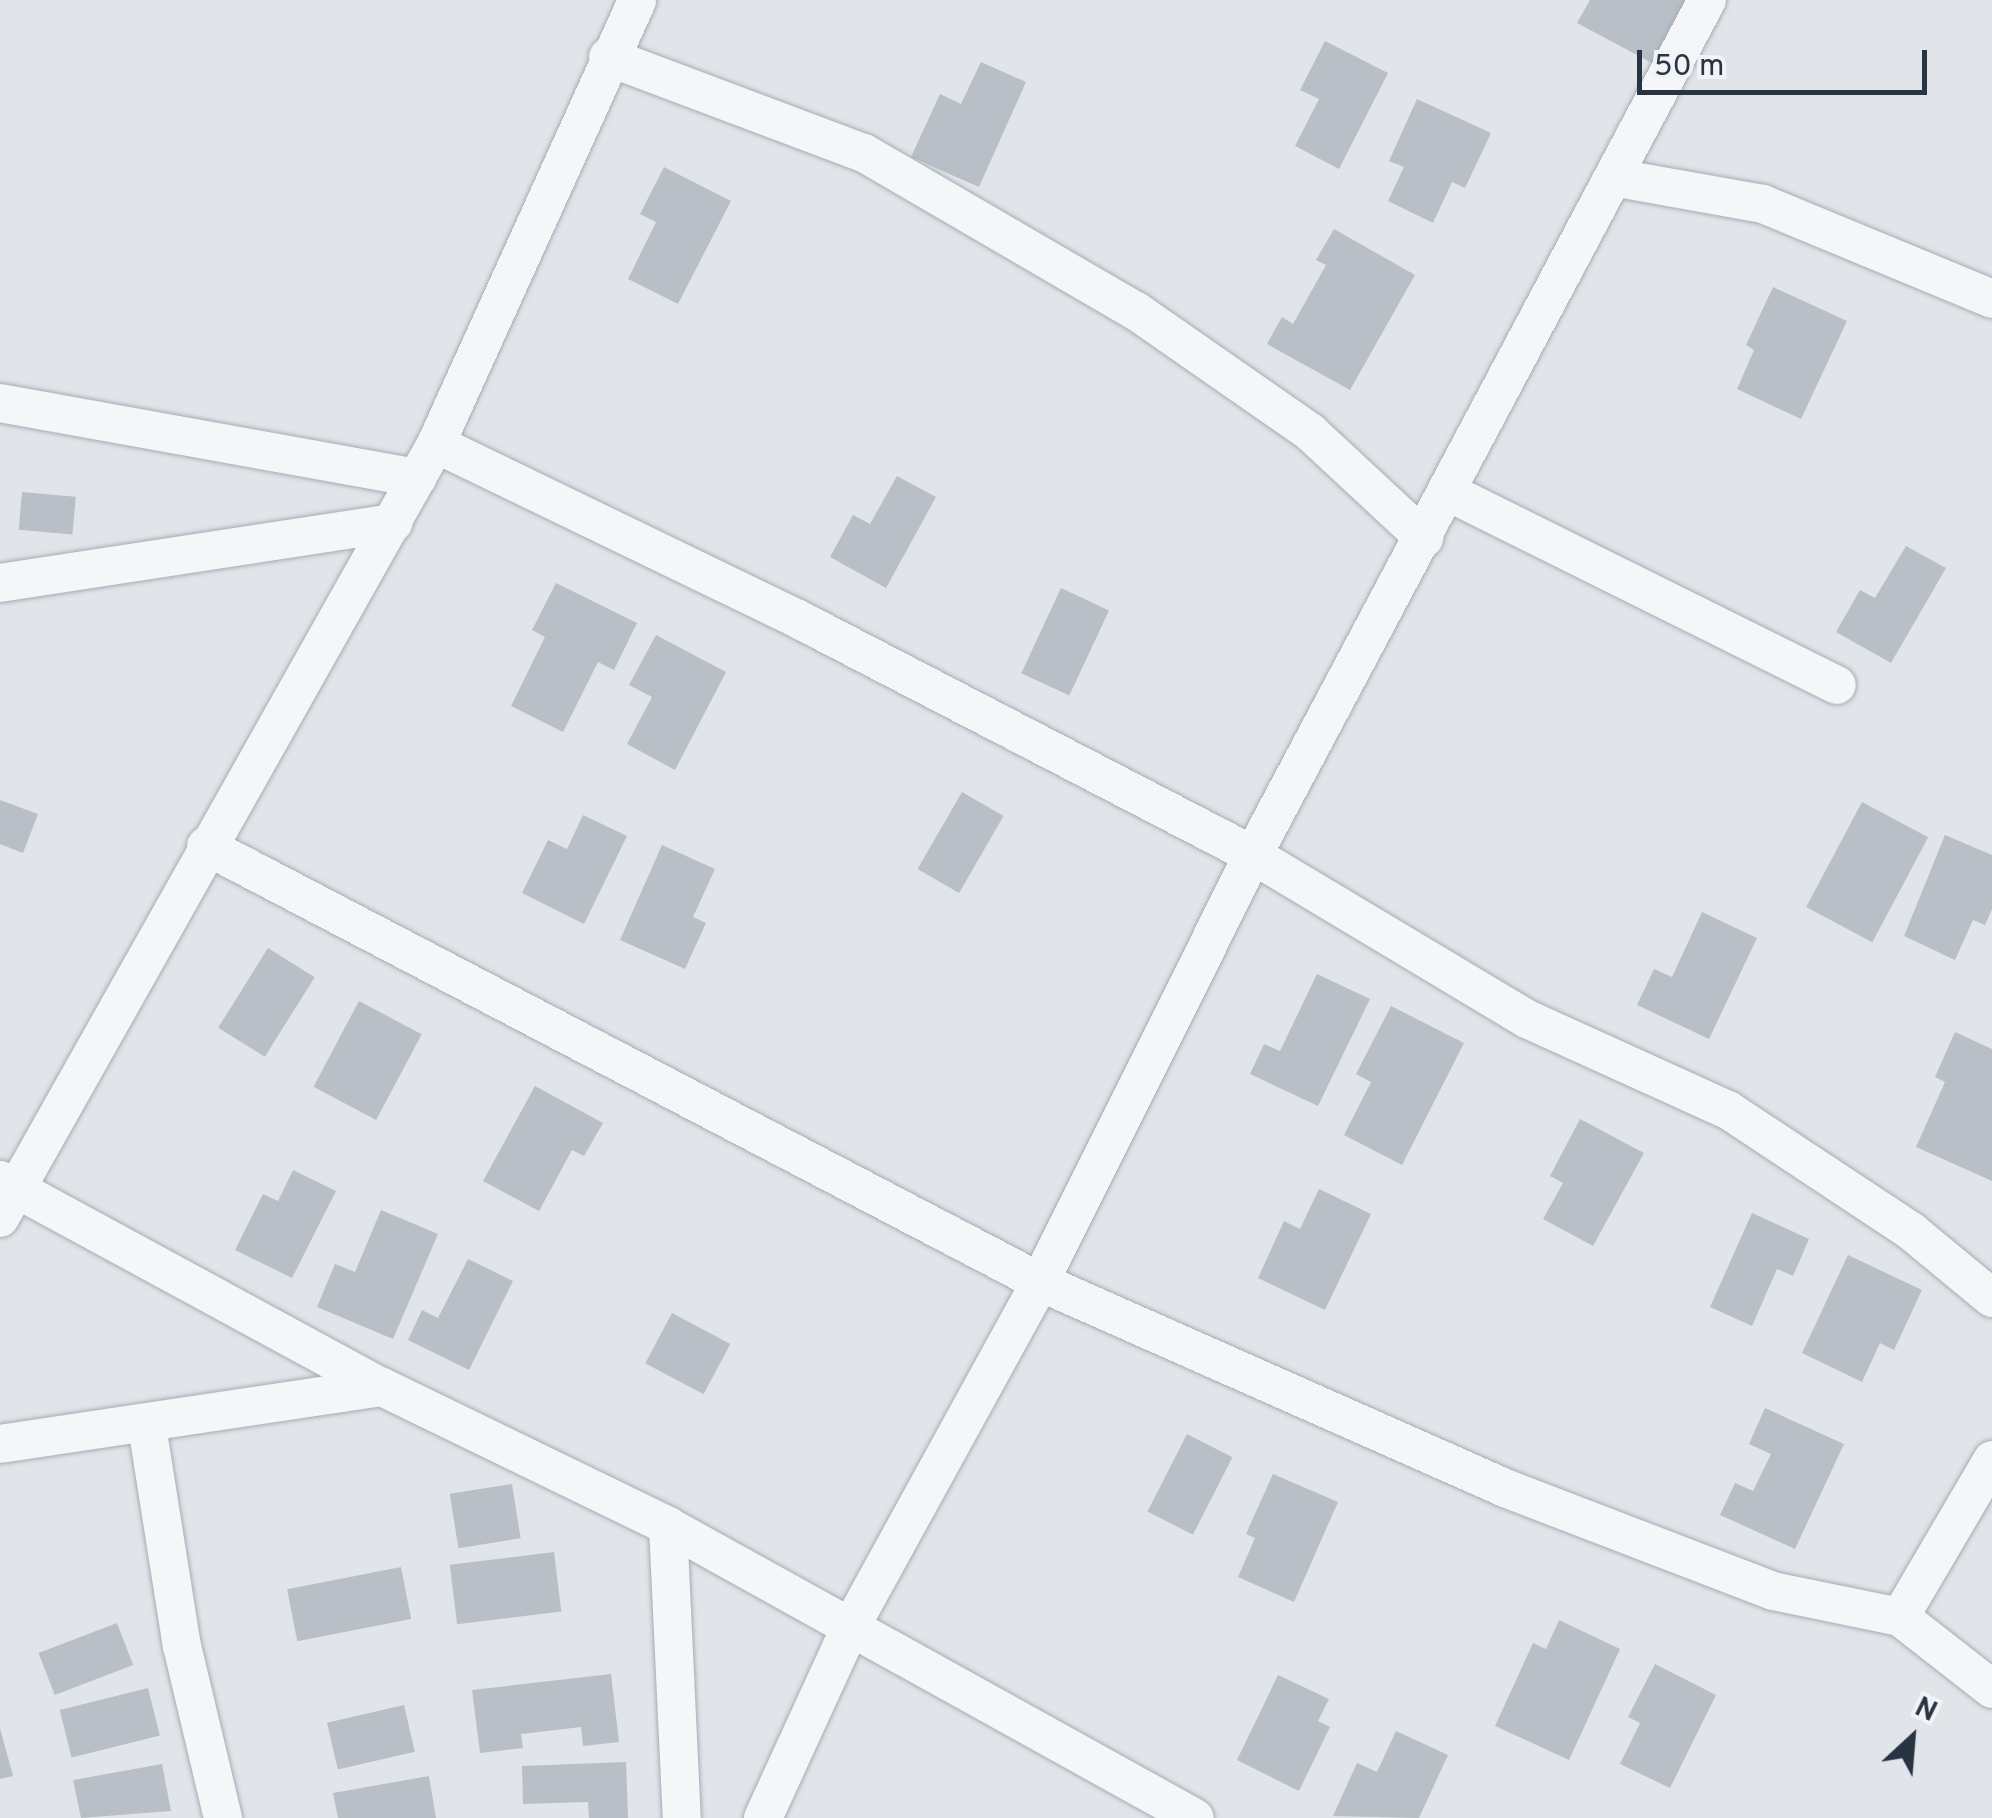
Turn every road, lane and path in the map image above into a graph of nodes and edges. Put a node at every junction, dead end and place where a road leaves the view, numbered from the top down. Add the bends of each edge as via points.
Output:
1 (637, 0) edge
2 (1707, 0) edge
3 (608, 58) junction
4 (1617, 178) junction
5 (1992, 299) edge
6 (0, 402) edge
7 (436, 444) junction
8 (418, 478) junction
9 (1448, 492) junction
10 (393, 523) junction
11 (1424, 538) junction
12 (0, 583) edge
13 (1837, 685) dead end
14 (206, 846) junction
15 (1254, 855) junction
16 (5, 1195) edge
17 (1040, 1282) junction
18 (1992, 1298) edge
19 (382, 1388) junction
20 (147, 1426) junction
21 (0, 1444) edge
22 (1992, 1460) edge
23 (668, 1526) junction
24 (1900, 1618) junction
25 (849, 1630) junction
26 (1992, 1689) edge
27 (223, 1818) edge
28 (682, 1818) edge
29 (763, 1818) edge
30 (1194, 1818) edge

1 - 3 street
2 - 4 street
3 - 7 street
3 - 11 street via 864,153 946,199 1211,358 1310,432
4 - 5 street via 1763,204
4 - 9 street
6 - 8 street
7 - 8 street
7 - 15 street via 798,619
8 - 10 street
9 - 11 street
9 - 13 street
10 - 12 street
10 - 14 street
11 - 15 street
14 - 16 street
14 - 17 street
15 - 17 street
15 - 18 street via 1527,1019 1728,1110 1912,1232
16 - 19 street
17 - 24 street via 1505,1488 1774,1591
17 - 25 street
19 - 20 street
19 - 23 street
20 - 21 street
20 - 27 street via 182,1646
22 - 24 street
23 - 25 street
23 - 28 street
24 - 26 street
25 - 29 street
25 - 30 street

